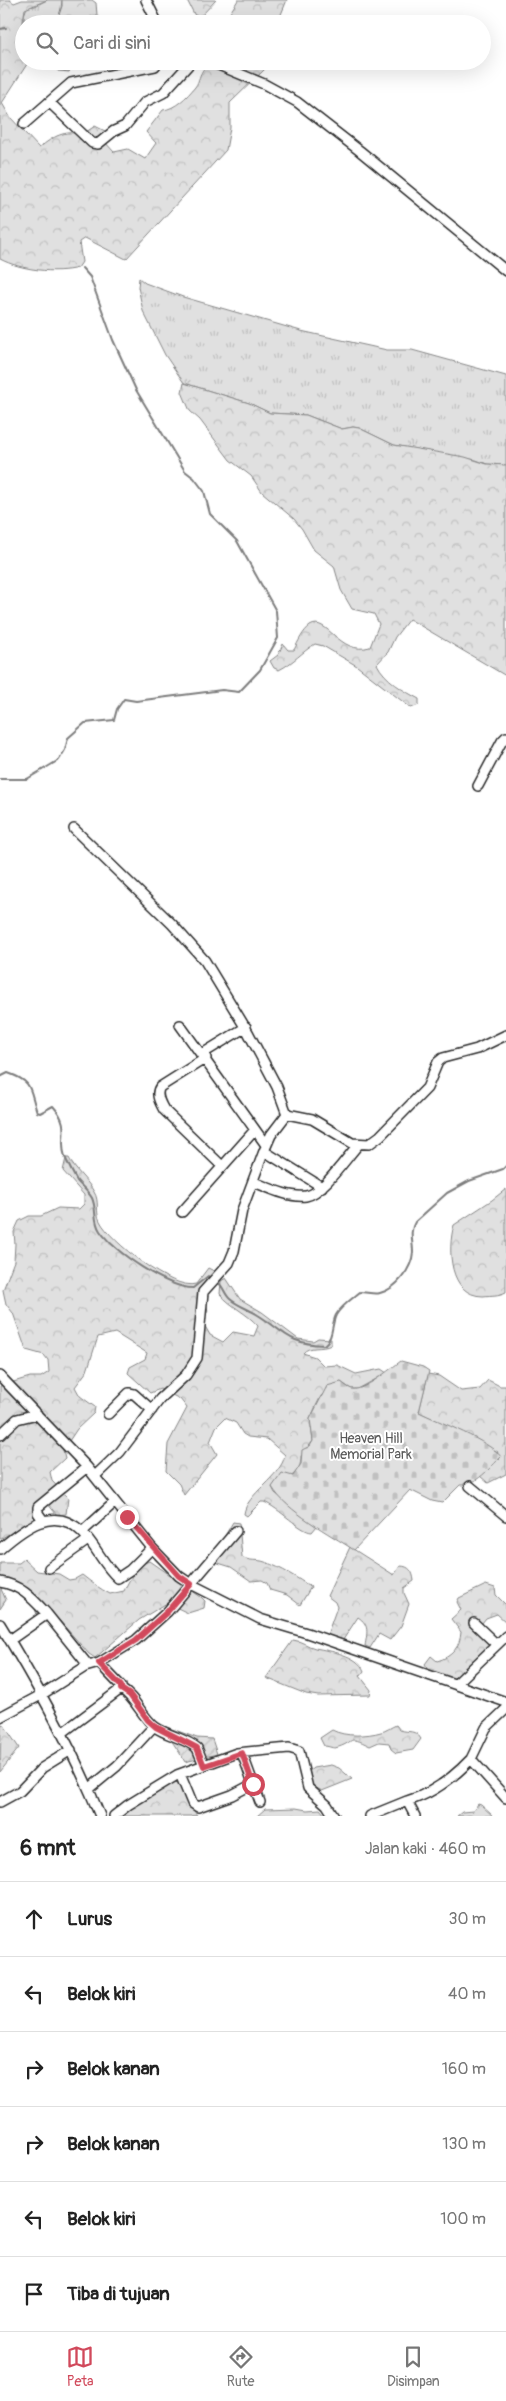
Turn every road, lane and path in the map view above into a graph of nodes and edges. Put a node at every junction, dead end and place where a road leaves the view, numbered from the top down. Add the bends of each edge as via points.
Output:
1 (150, 1) edge
2 (155, 15) edge
3 (135, 70) edge
4 (184, 70) edge
5 (231, 70) edge
6 (49, 102) junction
7 (24, 124) dead end
8 (506, 271) edge
9 (506, 737) edge
10 (478, 786) dead end
11 (74, 829) dead end
12 (180, 1025) dead end
13 (246, 1027) junction
14 (506, 1035) edge
15 (204, 1056) junction
16 (287, 1114) junction
17 (254, 1131) junction
18 (358, 1145) junction
19 (265, 1148) junction
20 (222, 1166) junction
21 (254, 1182) junction
22 (322, 1187) junction
23 (182, 1212) dead end
24 (0, 1376) edge
25 (152, 1410) junction
26 (37, 1414) junction
27 (108, 1414) dead end
28 (0, 1435) edge
29 (87, 1467) junction
30 (95, 1476) junction
31 (470, 1486) dead end
32 (115, 1502) junction
33 (506, 1516) edge
34 (43, 1520) junction
35 (236, 1531) dead end
36 (82, 1532) junction
37 (88, 1540) junction
38 (152, 1548) junction
39 (0, 1549) edge
40 (49, 1568) dead end
41 (0, 1582) edge
42 (191, 1584) junction
43 (47, 1614) junction
44 (474, 1623) dead end
45 (0, 1624) edge
46 (506, 1636) edge
47 (10, 1640) junction
48 (496, 1644) junction
49 (99, 1663) junction
50 (88, 1665) junction
51 (456, 1684) junction
52 (121, 1689) junction
53 (41, 1695) junction
54 (506, 1702) edge
55 (506, 1708) edge
56 (0, 1717) edge
57 (154, 1726) junction
58 (62, 1733) junction
59 (71, 1750) junction
60 (242, 1753) junction
61 (471, 1759) junction
62 (204, 1766) junction
63 (180, 1774) junction
64 (253, 1784) junction
65 (89, 1789) junction
66 (506, 1798) edge
67 (407, 1801) junction
68 (0, 1802) edge
69 (260, 1802) dead end
70 (100, 1816) edge
71 (114, 1816) edge
72 (334, 1816) edge
73 (370, 1816) edge
74 (416, 1816) edge

1 - 2 street
3 - 6 street via 71,83
4 - 6 street via 161,94 145,102 125,126 98,144 92,143
5 - 8 street via 297,102
6 - 7 street
9 - 10 street
11 - 13 street via 172,924 205,961
12 - 15 street
13 - 15 street
13 - 16 street
14 - 18 street via 438,1062 427,1088 415,1101 380,1136 369,1144
15 - 17 street
15 - 20 street via 160,1087 158,1092 164,1110
16 - 18 street via 312,1119
16 - 19 street
17 - 19 street
17 - 20 street
18 - 22 street
19 - 21 street
19 - 22 street
20 - 23 street
21 - 22 street via 301,1196 312,1195
21 - 25 street via 242,1210 229,1264 202,1296 197,1358 186,1375
24 - 26 street
25 - 27 street via 131,1393
25 - 30 street via 120,1452
26 - 28 street via 17,1419
26 - 29 street
29 - 30 street
29 - 34 street via 38,1506
30 - 32 street
31 - 33 street
32 - 36 street
32 - 38 street
34 - 36 street via 60,1520
34 - 39 street
35 - 42 street
36 - 37 street
37 - 38 street via 118,1578
37 - 40 street
38 - 42 street
41 - 43 street via 22,1590
42 - 49 street via 136,1640
42 - 51 street via 260,1619
43 - 47 street
43 - 50 street
44 - 48 street
45 - 47 street
46 - 48 street
47 - 53 street
48 - 51 street
49 - 50 street
49 - 52 street
50 - 53 street
51 - 54 street
52 - 57 street via 130,1695
52 - 58 street
53 - 56 street
53 - 58 street
55 - 61 street via 486,1728
57 - 62 street via 197,1748
57 - 65 street via 117,1766
58 - 59 street
59 - 65 street
59 - 68 street via 42,1768 20,1791
60 - 62 street
60 - 64 street
60 - 72 street via 298,1750 308,1788
61 - 66 street
61 - 67 street via 456,1775 423,1796
62 - 63 street
63 - 64 street via 192,1803 198,1807
63 - 71 street
64 - 69 street
65 - 70 street
67 - 73 street
67 - 74 street

